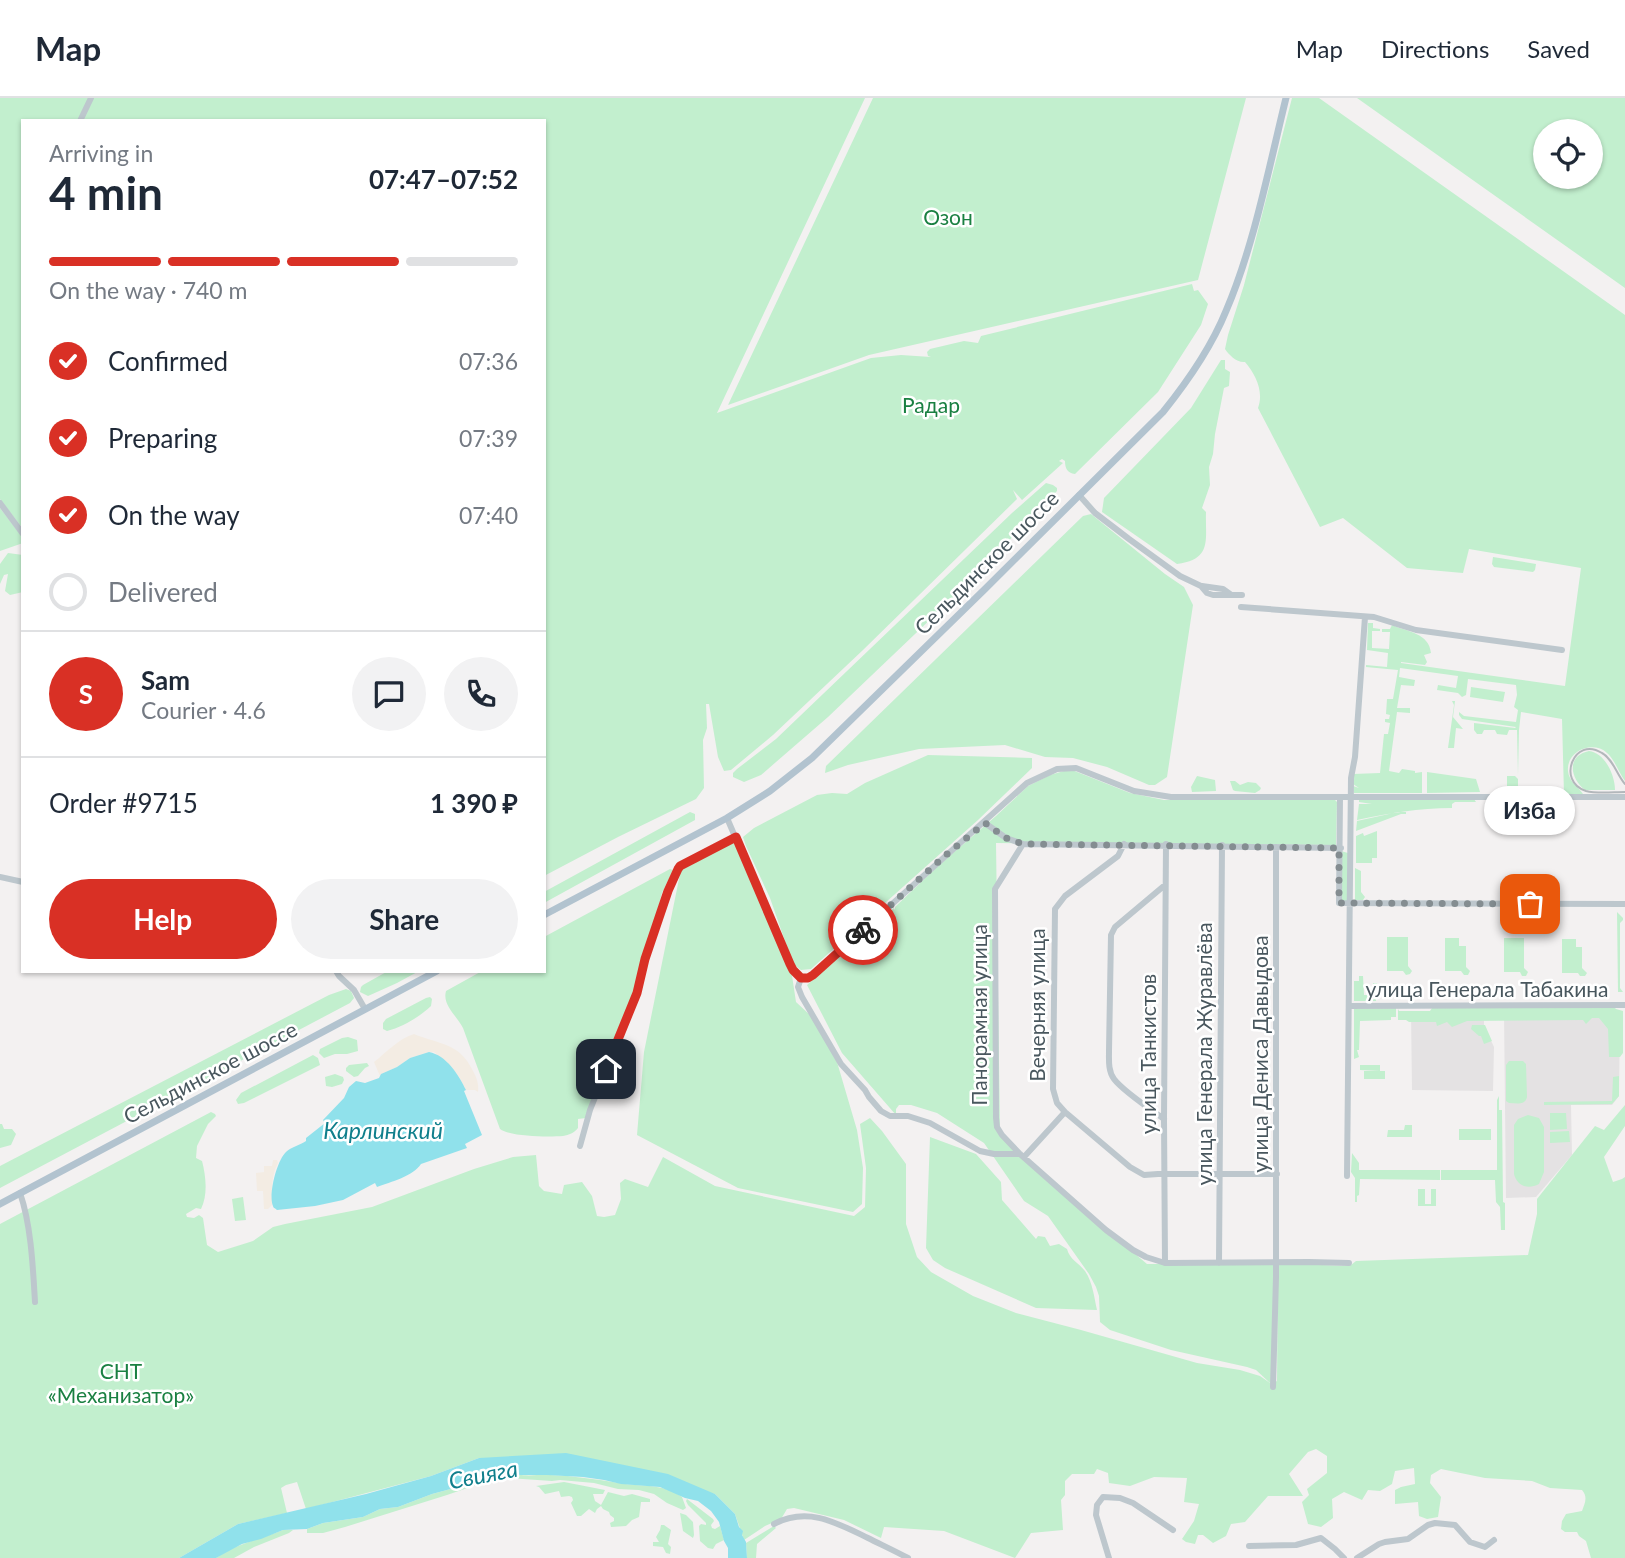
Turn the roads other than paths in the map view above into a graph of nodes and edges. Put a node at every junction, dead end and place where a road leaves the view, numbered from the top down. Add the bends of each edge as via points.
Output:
1 (91, 98) edge
2 (1286, 98) edge
3 (81, 119) edge
4 (1079, 495) junction
5 (0, 503) edge
6 (21, 531) edge
7 (1242, 595) dead end
8 (1241, 607) dead end
9 (1365, 617) junction
10 (1562, 650) dead end
11 (1340, 797) junction
12 (1351, 797) junction
13 (1625, 797) edge
14 (727, 818) junction
15 (985, 823) junction
16 (736, 837) junction
17 (1023, 844) junction
18 (1124, 844) junction
19 (1166, 845) junction
20 (1222, 845) junction
21 (1276, 847) junction
22 (1339, 848) junction
23 (1350, 848) junction
24 (0, 877) edge
25 (21, 882) edge
26 (1165, 885) junction
27 (1349, 903) junction
28 (1625, 904) edge
29 (546, 914) edge
30 (337, 973) edge
31 (433, 973) edge
32 (801, 978) junction
33 (1625, 1005) edge
34 (1349, 1006) junction
35 (365, 1009) junction
36 (1065, 1112) junction
37 (1164, 1119) junction
38 (580, 1146) dead end
39 (1022, 1155) junction
40 (1165, 1174) junction
41 (1219, 1174) junction
42 (1277, 1174) junction
43 (1347, 1176) dead end
44 (20, 1193) junction
45 (0, 1203) edge
46 (1276, 1262) junction
47 (1165, 1263) junction
48 (1219, 1263) junction
49 (1349, 1263) dead end
50 (35, 1302) dead end
51 (1273, 1387) dead end
52 (774, 1524) dead end
53 (1173, 1531) dead end
54 (1494, 1541) dead end
55 (1249, 1546) dead end
56 (908, 1558) edge
57 (1109, 1558) edge
58 (1344, 1558) edge
59 (1357, 1558) edge

1 - 3 street
2 - 4 main road, Сельдинское шоссе via 1240,275 1214,335 1163,411
4 - 7 street via 1095,513 1207,593
4 - 14 main road, Сельдинское шоссе via 785,783
5 - 6 street
8 - 9 street
9 - 10 street via 1416,630
9 - 12 street
11 - 12 street
11 - 15 street via 1159,796 1080,769 1063,768 1027,783
11 - 22 street
12 - 13 street
12 - 23 street
14 - 16 street
14 - 29 main road, Сельдинское шоссе
15 - 17 street
15 - 32 street via 813,975
16 - 32 street via 790,964
16 - 38 street via 678,869
17 - 18 street
17 - 39 street, Панорамная улица via 995,889 997,1127
18 - 19 street
18 - 36 street, Вечерняя улица via 1118,856 1065,896 1055,909 1053,1089
19 - 20 street
19 - 26 street, улица Танкистов
20 - 21 street
20 - 41 street, улица Генерала Журавлёва
21 - 22 street
21 - 42 street, улица Дениса Давыдова
22 - 23 street
22 - 27 street via 1339,903
23 - 27 street
24 - 25 street
26 - 37 street, улица Танкистов
26 - 37 street via 1111,933 1109,1051 1114,1079
27 - 28 street
27 - 34 street
30 - 35 street
31 - 35 main road, Сельдинское шоссе
32 - 39 street via 802,997 841,1064 881,1111 930,1123 980,1151
33 - 34 street, улица Генерала Табакина
34 - 43 street
35 - 44 main road, Сельдинское шоссе
36 - 39 street
36 - 40 street, Вечерняя улица via 1140,1174
37 - 40 street, улица Танкистов
39 - 47 street, Панорамная улица via 1106,1230 1133,1250
40 - 41 street, Вечерняя улица
40 - 47 street, улица Танкистов
41 - 42 street, Вечерняя улица
41 - 48 street, улица Генерала Журавлёва
42 - 46 street, улица Дениса Давыдова
44 - 45 main road, Сельдинское шоссе
44 - 50 street
46 - 48 street, Панорамная улица
46 - 49 street, Панорамная улица
46 - 51 street, улица Дениса Давыдова
47 - 48 street, Панорамная улица
52 - 56 street via 788,1517 819,1518
53 - 57 street via 1133,1503 1103,1497 1096,1515
54 - 59 street via 1485,1547 1470,1542 1455,1525 1435,1523 1408,1539 1379,1544
55 - 58 street via 1296,1545 1321,1538

